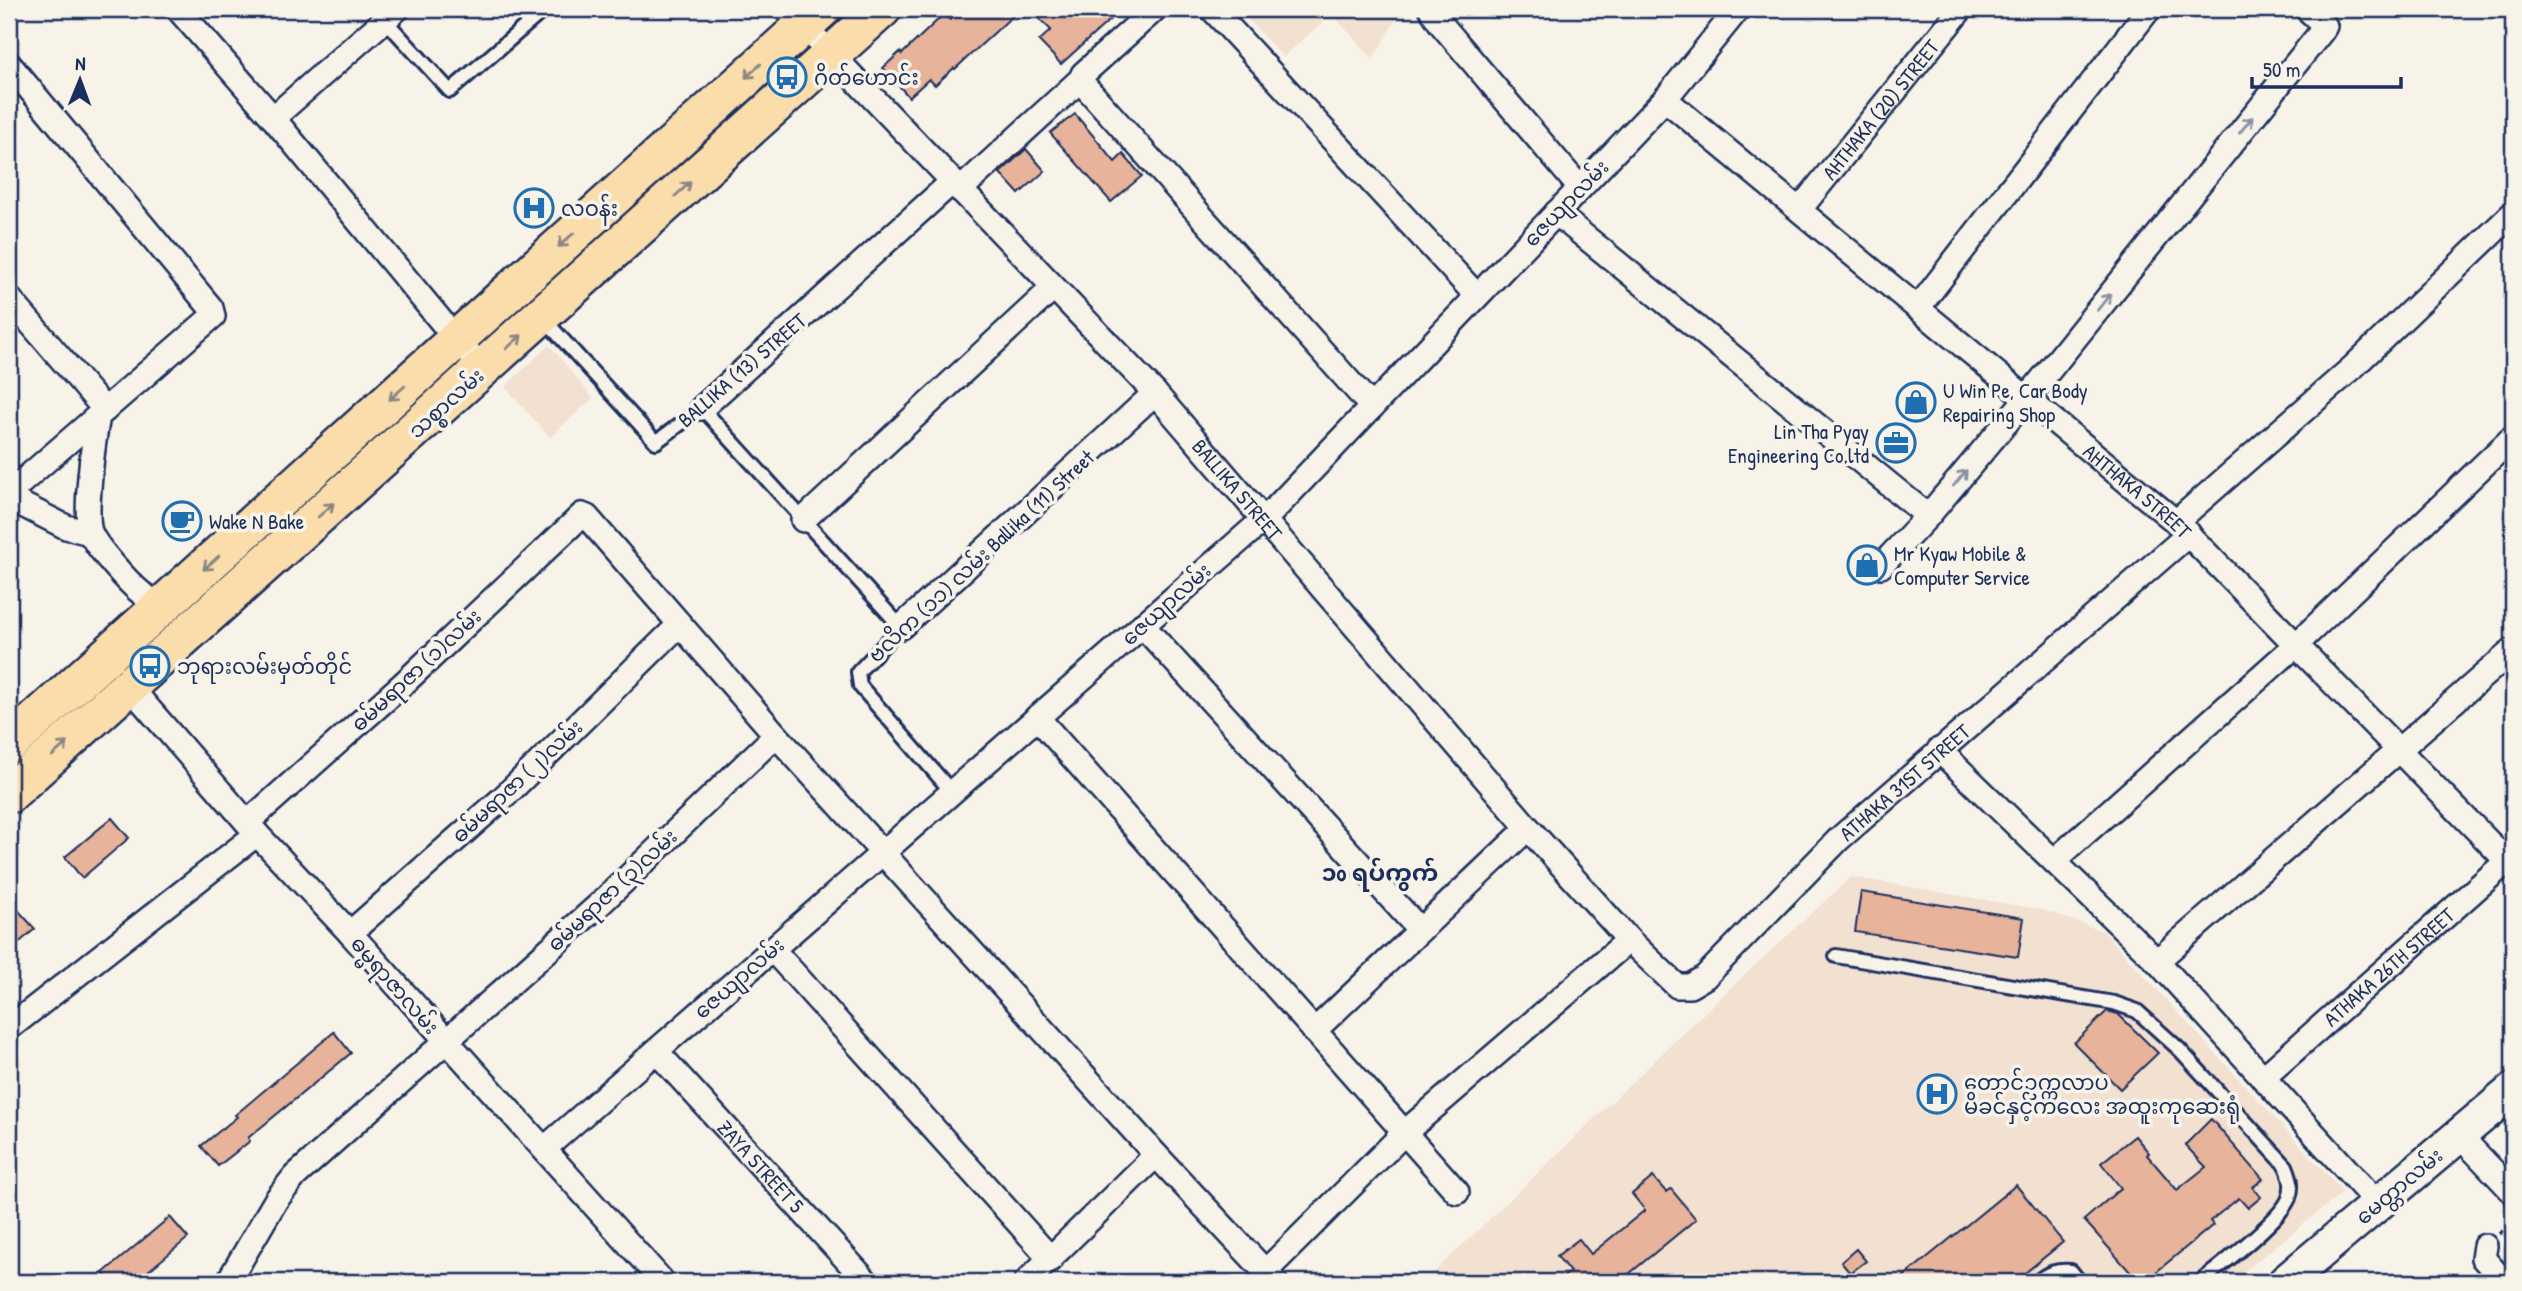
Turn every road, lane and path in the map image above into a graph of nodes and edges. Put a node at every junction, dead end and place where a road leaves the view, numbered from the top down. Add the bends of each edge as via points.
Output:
1 (178, 9) edge
2 (545, 9) edge
3 (882, 9) edge
4 (1155, 9) edge
5 (1212, 9) edge
6 (1431, 9) edge
7 (1961, 9) edge
8 (2149, 9) edge
9 (2307, 9) edge
10 (1733, 11) edge
11 (386, 12) edge
12 (804, 14) edge
13 (831, 55) junction
14 (9, 64) edge
15 (1081, 79) junction
16 (1665, 99) junction
17 (273, 118) junction
18 (956, 186) junction
19 (1580, 188) junction
20 (1800, 209) junction
21 (1556, 213) junction
22 (2513, 213) edge
23 (1054, 288) junction
24 (1477, 296) junction
25 (9, 298) edge
26 (1918, 308) junction
27 (542, 317) junction
28 (456, 340) junction
29 (484, 369) junction
30 (1154, 393) junction
31 (2027, 398) junction
32 (1371, 407) junction
33 (702, 408) junction
34 (102, 413) junction
35 (2513, 437) edge
36 (9, 496) edge
37 (1928, 516) junction
38 (1262, 519) junction
39 (803, 520) junction
40 (2183, 528) junction
41 (90, 533) junction
42 (1881, 566) dead end
43 (163, 607) junction
44 (679, 625) junction
45 (1142, 625) junction
46 (901, 627) junction
47 (2296, 645) junction
48 (2513, 650) edge
49 (130, 686) junction
50 (1037, 717) junction
51 (776, 735) junction
52 (9, 744) edge
53 (1940, 750) junction
54 (2399, 751) junction
55 (951, 791) junction
56 (9, 794) edge
57 (252, 828) junction
58 (1528, 828) junction
59 (883, 852) junction
60 (2054, 861) junction
61 (2511, 861) edge
62 (1419, 929) junction
63 (350, 933) junction
64 (1629, 940) junction
65 (772, 949) junction
66 (1836, 956) dead end
67 (2157, 961) junction
68 (9, 1028) edge
69 (1314, 1031) junction
70 (445, 1041) junction
71 (656, 1051) junction
72 (2263, 1078) junction
73 (2513, 1090) edge
74 (1404, 1133) junction
75 (2460, 1136) junction
76 (544, 1149) junction
77 (1156, 1156) junction
78 (1457, 1192) dead end
79 (2513, 1192) edge
80 (2377, 1203) junction
81 (2485, 1246) dead end
82 (1051, 1259) junction
83 (1270, 1277) edge
84 (228, 1282) edge
85 (663, 1282) edge
86 (867, 1282) edge
87 (1026, 1282) edge
88 (2037, 1282) edge
89 (2080, 1282) edge
90 (2200, 1282) edge
91 (2285, 1282) edge
92 (2504, 1282) edge

1 - 17 street
2 - 11 lane via 450,91
3 - 13 main road, သစ္စာလမ်း
4 - 15 street, BALLIKA (13) STREET
5 - 24 street
6 - 19 street
7 - 20 street, AHTHAKA (20) STREET
8 - 26 street
31 -> 9 street via 2325,26
10 - 16 street, ဇေယျာလမ်း
11 - 17 street
12 - 13 street, BALLIKA STREET
12 -> 28 main road, သစ္စာလမ်း
13 - 18 street, BALLIKA STREET
27 -> 13 main road, သစ္စာလမ်း
14 - 34 street via 211,308 213,316
15 - 18 street, BALLIKA (13) STREET
15 - 32 street
16 - 19 street, ဇေယျာလမ်း
16 - 20 street, AHTHAKA STREET
17 - 28 street
18 - 23 street, BALLIKA STREET
18 - 33 street, BALLIKA (13) STREET
19 - 21 street, ဇေယျာလမ်း
20 - 26 street, AHTHAKA STREET
21 - 24 street, ဇေယျာလမ်း
21 - 37 street
22 - 40 street, ATHAKA 31ST STREET
23 - 30 street, BALLIKA STREET
23 - 39 street
24 - 32 street, ဇေယျာလမ်း
25 - 34 street
26 - 31 street, AHTHAKA STREET
29 -> 27 main road, သစ္စာလမ်း
27 - 33 lane, BALLIKA (13) STREET via 656,442
28 - 29 street
28 -> 43 main road, သစ္စာလမ်း
49 -> 29 main road, သစ္စာလမ်း
30 - 38 street, BALLIKA STREET
30 - 46 street, ဗလိက (၁၁) လမ်း Ballika (11) Street
37 -> 31 street
31 - 40 street, AHTHAKA STREET
32 - 38 street, ဇေယျာလမ်း
33 - 39 lane
34 - 36 street
34 - 41 street via 93,444
35 - 47 street
36 - 41 street via 66,527
37 - 42 street
38 - 45 street, ဇေယျာလမ်း
38 - 58 street, BALLIKA STREET
39 - 46 lane
40 - 47 street, AHTHAKA STREET
40 - 53 street, ATHAKA 31ST STREET
41 - 43 street via 140,592
43 - 52 main road, သစ္စာလမ်း
44 - 51 street
44 - 57 street, ဓမ်မရာဇာ (၁)လမ်း via 582,515
44 - 63 street, ဓမ်မရာဇာ (၂)လမ်း via 504,797
45 - 50 street, ဇေယျာလမ်း
45 - 62 street
46 - 55 lane, ဗလိက (၁၁) လမ်း Ballika (11) Street via 858,672 860,686
47 - 54 street, AHTHAKA STREET
47 - 60 street
48 - 54 street
56 -> 49 main road, သစ္စာလမ်း
49 - 57 street, ဓမ္မရာဇာလမ်း
50 - 55 street, ဇေယျာလမ်း
50 - 69 street
51 - 59 street
51 - 70 street, ဓမ်မရာဇာ (၃)လမ်း via 601,902
53 - 60 street
53 - 64 street, ATHAKA 31ST STREET via 1839,839 1698,982 1677,986
54 - 61 street, AHTHAKA STREET
54 - 67 street
55 - 59 street, ဇေယျာလမ်း
57 - 63 street, ဓမ္မရာဇာလမ်း
57 - 68 street, ဓမ်မရာဇာ (၁)လမ်း
58 - 62 street
58 - 64 street, BALLIKA STREET
59 - 65 street, ဇေယျာလမ်း
59 - 77 street
60 - 67 street
61 - 72 street, ATHAKA 26TH STREET
62 - 69 street
63 - 70 street, ဓမ္မရာဇာလမ်း
64 - 74 street
65 - 71 street, ဇေယျာလမ်း
65 - 82 street
66 - 90 lane via 2114,1003 2137,1011 2180,1050 2286,1166 2292,1181 2288,1200 2261,1231
67 - 72 street
69 - 74 street
70 - 76 street, ဓမ္မရာဇာလမ်း
70 - 84 street, ဓမ်မရာဇာ (၃)လမ်း via 295,1176
71 - 76 street, ဇေယျာလမ်း
71 - 86 street, ZAYA STREET 5
72 - 80 street
73 - 75 main road, မေတ္တာလမ်း
74 - 78 street
74 - 83 street
75 - 79 street
75 - 80 main road, မေတ္တာလမ်း
76 - 85 street, ဓမ္မရာဇာလမ်း
77 - 82 street
77 - 83 street
80 - 91 main road, မေတ္တာလမ်း
81 - 92 street via 2483,1258
82 - 87 street
88 - 89 lane via 2058,1270 2071,1271

